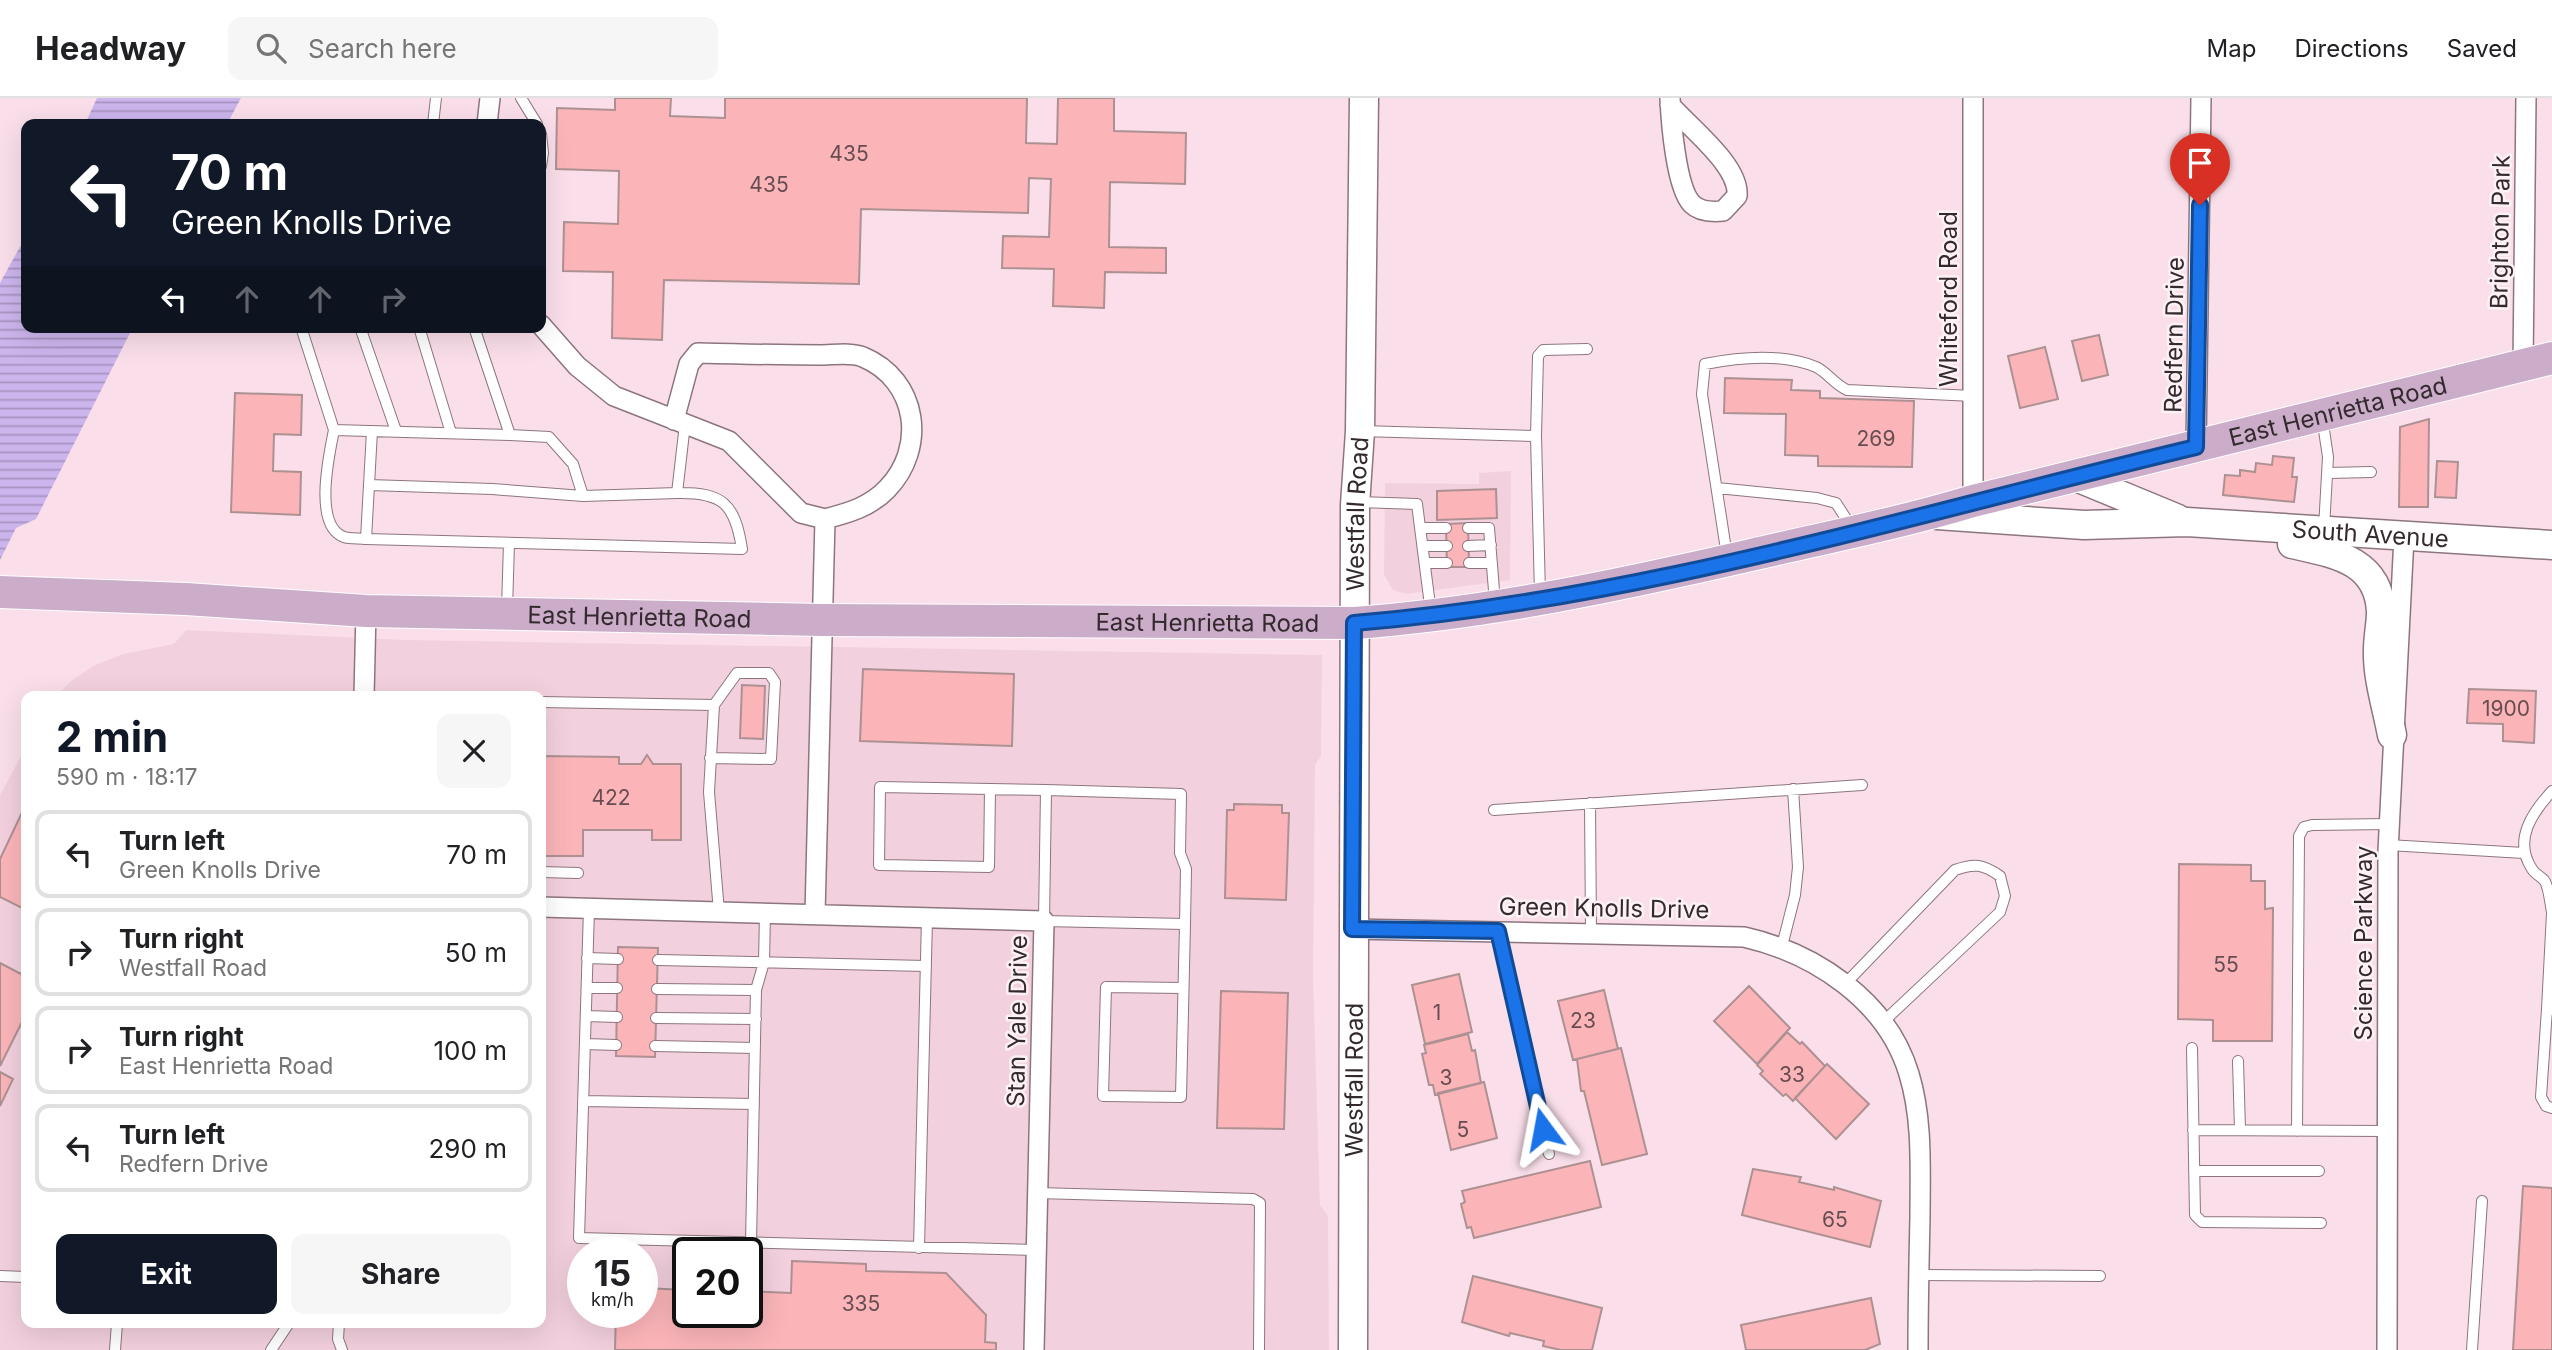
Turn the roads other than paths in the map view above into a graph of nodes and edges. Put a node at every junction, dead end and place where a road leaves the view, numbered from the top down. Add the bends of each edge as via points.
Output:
1 (436, 98) edge
2 (489, 98) edge
3 (521, 98) edge
4 (1364, 98) edge
5 (1973, 98) edge
6 (2201, 98) edge
7 (2526, 98) edge
8 (1670, 102) edge
9 (434, 119) edge
10 (487, 119) edge
11 (534, 119) edge
12 (546, 331) edge
13 (303, 333) edge
14 (362, 333) edge
15 (421, 333) edge
16 (476, 333) edge
17 (1587, 349) dead end
18 (2537, 362) edge
19 (1973, 396) junction
20 (2322, 416) junction
21 (679, 422) junction
22 (334, 430) junction
23 (372, 431) junction
24 (1360, 431) junction
25 (396, 432) junction
26 (451, 433) junction
27 (510, 435) junction
28 (1536, 436) junction
29 (2196, 447) junction
30 (2371, 472) dead end
31 (2328, 473) junction
32 (2074, 476) junction
33 (369, 485) junction
34 (1717, 488) junction
35 (677, 493) junction
36 (583, 496) junction
37 (1973, 501) junction
38 (1355, 502) junction
39 (1930, 514) junction
40 (825, 519) junction
41 (2195, 523) junction
42 (1421, 528) junction
43 (1446, 528) dead end
44 (1468, 528) dead end
45 (1855, 531) junction
46 (2324, 532) junction
47 (2404, 537) junction
48 (366, 539) junction
49 (509, 543) junction
50 (1468, 545) dead end
51 (1490, 545) junction
52 (2552, 545) edge
53 (1423, 546) junction
54 (1447, 546) dead end
55 (1728, 560) junction
56 (1469, 562) dead end
57 (1492, 562) junction
58 (1425, 563) junction
59 (1447, 563) dead end
60 (0, 592) edge
61 (1541, 600) junction
62 (1495, 607) junction
63 (366, 611) junction
64 (507, 614) junction
65 (1431, 616) junction
66 (822, 620) junction
67 (1354, 623) junction
68 (363, 691) edge
69 (546, 702) edge
70 (714, 705) junction
71 (2392, 735) junction
72 (710, 758) junction
73 (1862, 785) dead end
74 (990, 789) junction
75 (1793, 789) junction
76 (1046, 790) junction
77 (2552, 791) edge
78 (1590, 803) junction
79 (1494, 810) dead end
80 (2388, 824) junction
81 (2388, 845) junction
82 (2524, 853) junction
83 (546, 872) edge
84 (578, 873) dead end
85 (2549, 880) edge
86 (546, 907) edge
87 (589, 909) junction
88 (719, 912) junction
89 (2552, 912) edge
90 (765, 913) junction
91 (815, 914) junction
92 (927, 918) junction
93 (1044, 921) junction
94 (1185, 923) junction
95 (1352, 929) junction
96 (1498, 931) junction
97 (1591, 932) junction
98 (1782, 946) junction
99 (587, 958) junction
100 (618, 959) dead end
101 (658, 960) dead end
102 (764, 962) junction
103 (926, 966) junction
104 (1844, 984) junction
105 (587, 988) junction
106 (617, 988) dead end
107 (1183, 988) junction
108 (657, 989) dead end
109 (757, 990) junction
110 (2550, 1009) edge
111 (586, 1016) junction
112 (617, 1017) dead end
113 (656, 1018) dead end
114 (756, 1019) junction
115 (1881, 1024) junction
116 (586, 1044) junction
117 (616, 1045) dead end
118 (655, 1046) dead end
119 (755, 1048) junction
120 (2192, 1048) dead end
121 (2238, 1061) dead end
122 (584, 1101) junction
123 (754, 1104) junction
124 (2552, 1108) edge
125 (2193, 1130) junction
126 (2240, 1130) junction
127 (2297, 1131) junction
128 (2387, 1131) junction
129 (1549, 1154) dead end
130 (2194, 1171) junction
131 (2319, 1171) dead end
132 (1038, 1193) junction
133 (2482, 1201) dead end
134 (2321, 1223) dead end
135 (751, 1237) edge
136 (672, 1241) edge
137 (763, 1243) edge
138 (919, 1248) junction
139 (1036, 1250) junction
140 (1919, 1275) junction
141 (0, 1276) edge
142 (2099, 1276) dead end
143 (21, 1277) edge
144 (117, 1328) edge
145 (286, 1328) edge
146 (339, 1328) edge
147 (116, 1350) edge
148 (271, 1350) edge
149 (342, 1350) edge
150 (1034, 1350) edge
151 (1259, 1350) edge
152 (1353, 1350) edge
153 (1918, 1350) edge
154 (2387, 1350) edge
155 (2472, 1350) edge

1 - 9 lane
2 - 10 street
3 - 11 lane
4 - 24 street, Westfall Road
5 - 19 street, Whiteford Road
6 - 29 street, Redfern Drive
7 - 18 street, Brighton Park
8 - 8 street via 1687,195 1703,210 1723,211 1737,196 1735,177
12 - 21 street via 577,366 614,396
13 - 22 lane
14 - 25 lane
15 - 26 lane
16 - 27 lane
17 - 28 lane via 1543,351 1538,356
18 - 20 main road, East Henrietta Road
19 - 34 lane via 1847,390 1834,384 1820,368 1791,359 1705,364 1702,394
19 - 37 street, Whiteford Road
20 - 29 main road, East Henrietta Road
20 - 31 lane
21 - 35 lane
21 - 40 street via 729,440 801,513
21 - 40 street via 689,364 698,353 861,356 887,371 905,394 913,440 903,468 886,490 856,511
22 - 23 lane
22 - 48 lane via 326,516 345,537
23 - 25 lane
23 - 33 lane
24 - 28 lane
24 - 38 street, Westfall Road
25 - 26 lane
26 - 27 lane
27 - 36 lane via 549,437 573,464
28 - 61 lane
29 - 32 main road, East Henrietta Road
30 - 31 lane
31 - 46 lane
32 - 37 main road, East Henrietta Road
32 - 41 street, South Avenue
33 - 36 lane
33 - 48 lane
34 - 45 lane via 1836,503
34 - 55 lane
35 - 36 lane
35 - 49 lane via 706,492 724,504 737,522 742,549
37 - 39 main road, East Henrietta Road
38 - 42 lane via 1417,504
38 - 67 street, Westfall Road
39 - 41 street, South Avenue via 2084,525
39 - 45 main road, East Henrietta Road
40 - 66 street
41 - 46 street, South Avenue
41 - 71 street via 2338,554 2363,570 2373,582 2381,610 2377,652
42 - 43 lane
42 - 53 lane
44 - 51 lane via 1489,527
45 - 55 main road, East Henrietta Road
46 - 47 street, South Avenue
47 - 52 street, South Avenue
47 - 71 street, Science Parkway
48 - 49 lane
49 - 64 lane
50 - 51 lane
51 - 57 lane
53 - 54 lane
53 - 58 lane
55 - 61 main road, East Henrietta Road
56 - 57 lane
57 - 62 lane
58 - 59 lane
58 - 65 lane
60 - 63 main road, East Henrietta Road
61 - 62 main road, East Henrietta Road
62 - 65 main road, East Henrietta Road
63 - 64 main road, East Henrietta Road
63 - 68 street
64 - 66 main road, East Henrietta Road
65 - 67 main road, East Henrietta Road
66 - 67 main road, East Henrietta Road
66 - 91 street
67 - 95 street, Westfall Road
69 - 70 lane
70 - 72 lane
70 - 72 lane via 737,673 769,673 775,682 771,759
71 - 80 street, Science Parkway
72 - 88 lane
73 - 75 lane
74 - 74 lane via 880,787 879,865 989,867
74 - 76 lane
75 - 78 lane
75 - 98 lane via 1798,867
76 - 93 lane
76 - 94 lane via 1181,794
77 - 82 lane via 2528,824
78 - 79 lane
78 - 97 lane
80 - 81 street, Science Parkway
80 - 127 lane via 2312,825 2304,827 2299,836
81 - 82 lane
81 - 128 street, Science Parkway
82 - 85 lane via 2532,870
83 - 84 lane
85 - 89 lane
86 - 87 street, Stan Yale Drive
87 - 88 street, Stan Yale Drive
87 - 99 lane
88 - 90 street, Stan Yale Drive
89 - 110 lane
90 - 91 street, Stan Yale Drive
90 - 102 lane
91 - 92 street, Stan Yale Drive
92 - 93 street, Stan Yale Drive
92 - 103 lane
93 - 94 lane
93 - 132 street, Stan Yale Drive
94 - 107 lane
95 - 96 street, Green Knolls Drive
95 - 152 street, Westfall Road
96 - 97 street, Green Knolls Drive
96 - 129 lane
97 - 98 street, Green Knolls Drive via 1710,934
98 - 104 street, Green Knolls Drive via 1810,959
99 - 100 lane
99 - 105 lane
101 - 102 lane
102 - 103 lane
102 - 109 lane
103 - 138 lane
104 - 115 street, Green Knolls Drive
104 - 115 lane via 1955,870 1984,865 2000,876 2005,896 2000,912
105 - 106 lane
105 - 111 lane
107 - 107 lane via 1181,1097 1103,1096 1106,987
108 - 109 lane
109 - 114 lane
110 - 124 lane via 2541,1097
111 - 112 lane
111 - 116 lane
113 - 114 lane
114 - 119 lane
115 - 140 street, Green Knolls Drive via 1908,1070 1915,1097 1920,1162
116 - 117 lane
116 - 122 lane
118 - 119 lane
119 - 123 lane
120 - 125 lane
121 - 126 lane
122 - 123 lane
122 - 136 lane via 579,1238
123 - 135 lane
125 - 126 lane
125 - 130 lane
126 - 127 lane
127 - 128 lane
128 - 154 street, Science Parkway
130 - 131 lane
130 - 134 lane via 2195,1215 2202,1222
132 - 139 street, Stan Yale Drive
132 - 151 lane via 1253,1199 1260,1203
133 - 155 lane
137 - 138 lane
138 - 139 lane
139 - 150 street, Stan Yale Drive
140 - 142 lane
140 - 153 street, Green Knolls Drive
141 - 143 lane
144 - 147 lane
145 - 148 lane
146 - 149 lane

